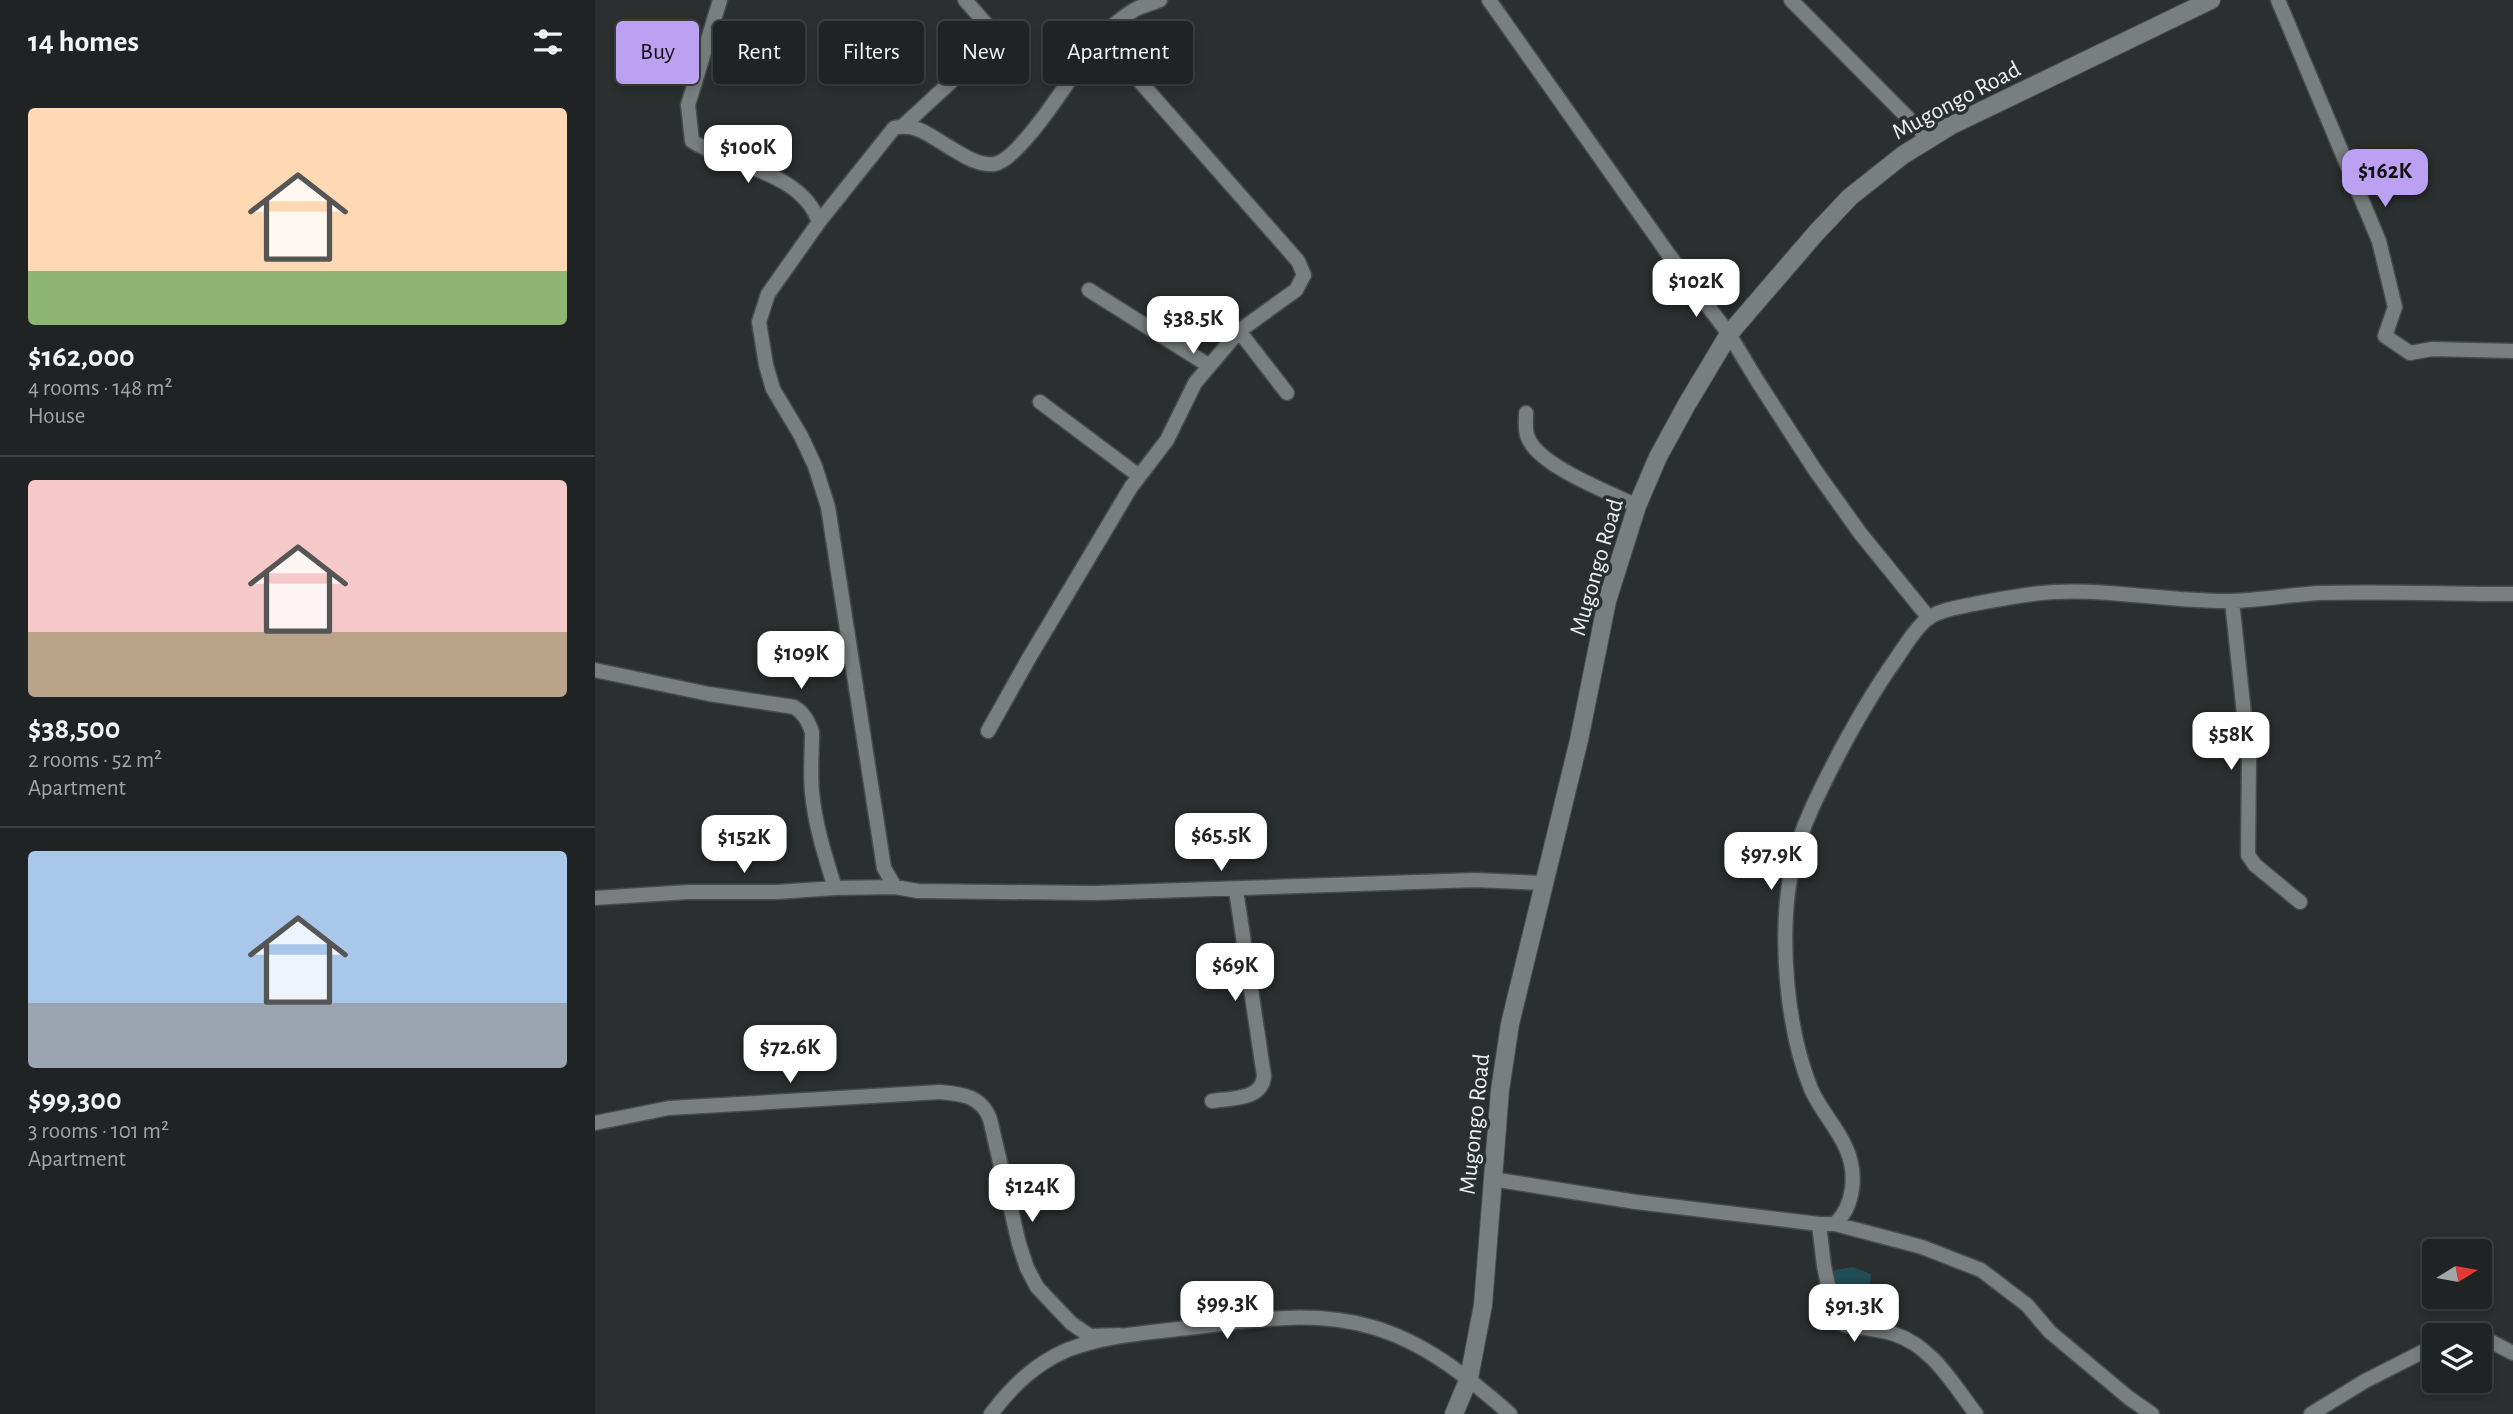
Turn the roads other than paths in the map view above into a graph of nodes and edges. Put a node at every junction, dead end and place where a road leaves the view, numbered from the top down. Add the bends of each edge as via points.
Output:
1 (720, 0) edge
2 (965, 0) edge
3 (1160, 0) edge
4 (1489, 0) edge
5 (1791, 0) edge
6 (2211, 0) edge
7 (2278, 0) edge
8 (1122, 21) edge
9 (1066, 84) edge
10 (1142, 84) edge
11 (903, 126) junction
12 (1928, 138) junction
13 (818, 222) junction
14 (1089, 290) dead end
15 (1239, 331) junction
16 (1730, 334) junction
17 (2513, 351) edge
18 (1208, 365) junction
19 (1287, 393) dead end
20 (1040, 402) dead end
21 (1527, 412) dead end
22 (1139, 476) junction
23 (1637, 506) junction
24 (2513, 594) edge
25 (2232, 601) junction
26 (1929, 618) junction
27 (595, 670) edge
28 (988, 731) dead end
29 (1543, 883) junction
30 (895, 887) junction
31 (835, 888) junction
32 (1236, 890) junction
33 (595, 898) edge
34 (2300, 902) dead end
35 (1212, 1101) dead end
36 (595, 1124) edge
37 (1492, 1179) junction
38 (1819, 1224) junction
39 (1835, 1224) junction
40 (1120, 1335) junction
41 (2492, 1343) edge
42 (2422, 1352) edge
43 (2513, 1353) edge
44 (1469, 1378) junction
45 (991, 1414) edge
46 (1454, 1414) edge
47 (1510, 1414) edge
48 (1976, 1414) edge
49 (2152, 1414) edge
50 (2311, 1414) edge

1 - 13 street via 688,105 692,141 801,193 814,208
2 - 11 street via 991,26 992,44
3 - 8 street via 1138,8
4 - 16 street
5 - 12 street
6 - 12 street, Mugongo Road
7 - 17 street via 2379,242 2395,307 2385,336 2410,353 2432,349
9 - 11 street via 1039,123 994,164 970,159 920,130
10 - 15 street via 1303,268 1296,290
11 - 13 street via 888,133
12 - 16 street, Mugongo Road via 1850,197
13 - 30 street via 768,294 759,322 773,389 815,466 828,507 884,868
14 - 18 street
15 - 18 street
15 - 19 street
16 - 23 street, Mugongo Road via 1675,425
16 - 26 street via 1815,470
18 - 22 street via 1167,440
20 - 22 street
21 - 23 street via 1527,434 1540,456
22 - 28 street
23 - 29 street, Mugongo Road via 1607,601
24 - 25 street via 2318,593
25 - 26 street via 2057,592 1957,607
25 - 34 street via 2249,761 2248,855
26 - 39 street via 1910,638 1861,712 1807,822 1790,873 1787,974 1798,1042 1814,1096 1851,1163 1852,1191
27 - 31 street via 800,710 812,732 812,791
29 - 32 street via 1475,880
29 - 37 street, Mugongo Road via 1510,1024
30 - 31 street
30 - 32 street via 974,892
31 - 33 street
32 - 35 street via 1263,1084 1252,1094
36 - 40 street via 669,1108 940,1092 969,1096 990,1119 1019,1244 1037,1287 1070,1324 1090,1336
37 - 38 street
37 - 44 street, Mugongo Road via 1483,1305
38 - 39 street
38 - 48 street via 1838,1320 1895,1334 1924,1350
39 - 49 street via 1922,1247 1981,1270
40 - 44 street via 1282,1317 1332,1318 1414,1343
40 - 45 street via 1068,1350 1031,1370
41 - 43 street
42 - 50 street
44 - 46 street, Mugongo Road
44 - 47 street

